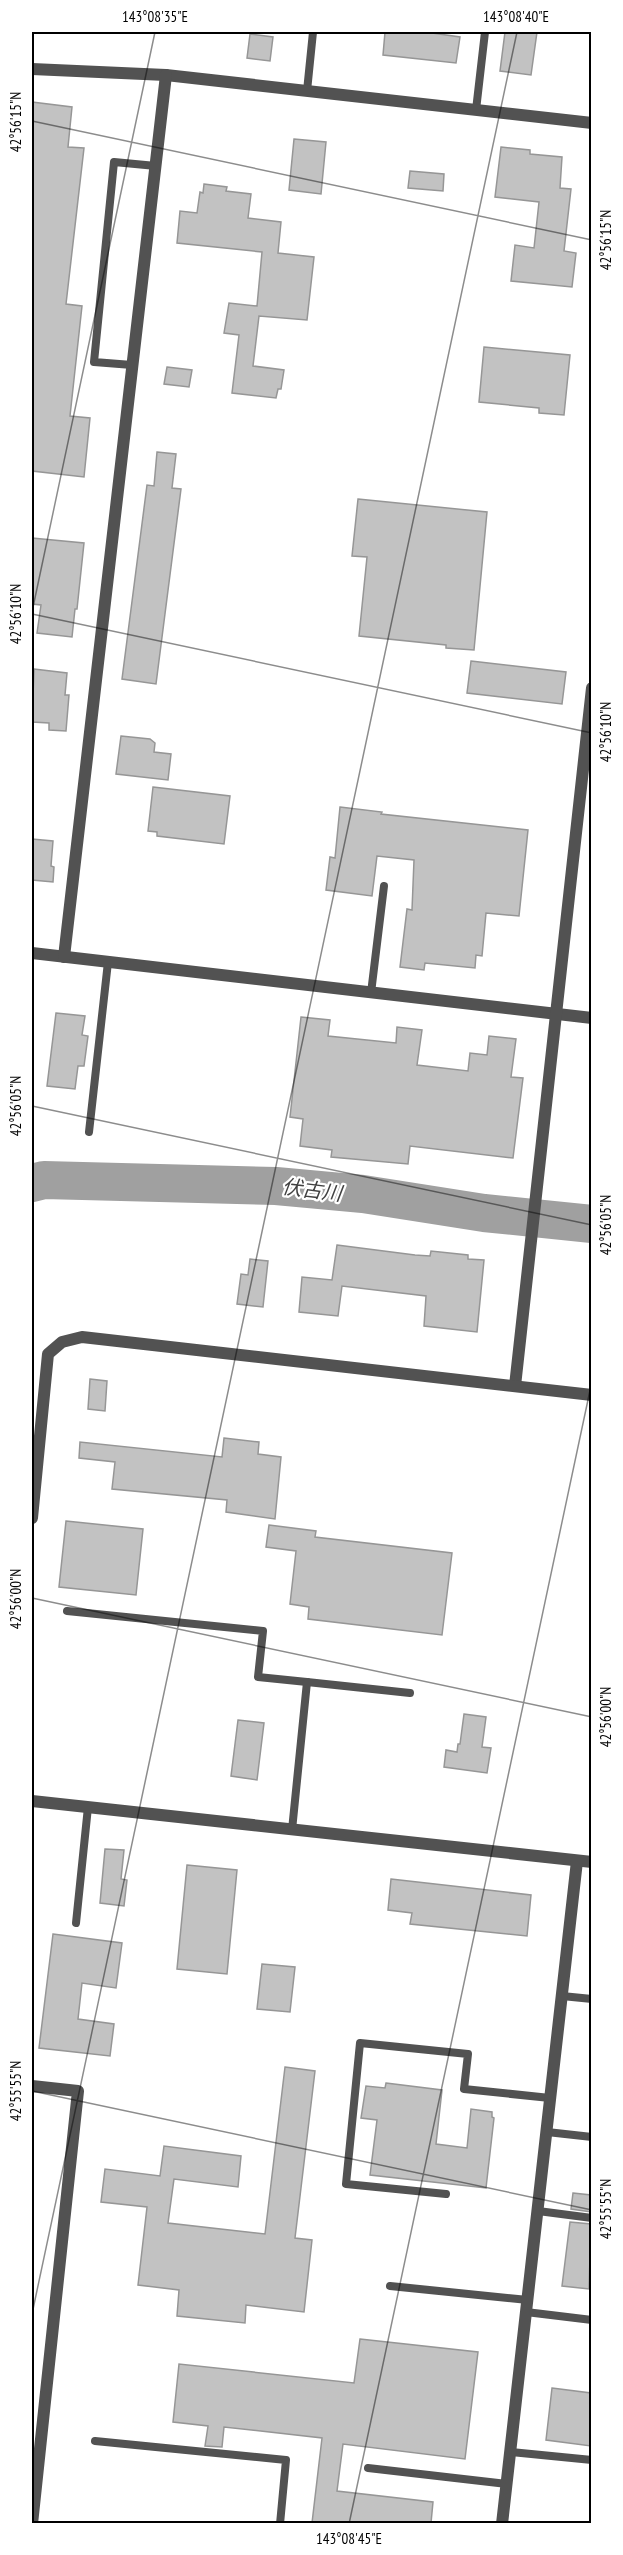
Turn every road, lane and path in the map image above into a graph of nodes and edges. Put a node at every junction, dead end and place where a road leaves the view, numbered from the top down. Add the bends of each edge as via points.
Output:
1 (313, 32) edge
2 (485, 32) edge
3 (32, 69) edge
4 (166, 75) junction
5 (308, 91) junction
6 (476, 110) junction
7 (591, 123) edge
8 (156, 166) junction
9 (132, 365) junction
10 (591, 688) edge
11 (384, 886) dead end
12 (32, 954) edge
13 (64, 957) junction
14 (108, 962) junction
15 (370, 993) junction
16 (556, 1014) junction
17 (591, 1018) edge
18 (88, 1132) dead end
19 (515, 1386) junction
20 (591, 1395) edge
21 (35, 1440) edge
22 (32, 1518) edge
23 (67, 1611) dead end
24 (307, 1683) junction
25 (410, 1693) dead end
26 (32, 1801) edge
27 (88, 1807) junction
28 (292, 1830) junction
29 (577, 1861) junction
30 (591, 1862) edge
31 (76, 1923) dead end
32 (562, 1996) junction
33 (591, 1999) edge
34 (32, 2086) edge
35 (550, 2098) junction
36 (547, 2132) junction
37 (591, 2137) edge
38 (446, 2194) dead end
39 (538, 2211) junction
40 (591, 2218) edge
41 (390, 2286) dead end
42 (527, 2306) junction
43 (591, 2320) edge
44 (95, 2441) dead end
45 (511, 2452) junction
46 (591, 2460) edge
47 (368, 2468) dead end
48 (507, 2484) junction
49 (32, 2519) edge
50 (280, 2523) edge
51 (502, 2523) edge

1 - 5 lane
2 - 6 lane
3 - 4 street
4 - 5 street
4 - 8 street
5 - 6 street
6 - 7 street
8 - 9 street
8 - 9 lane via 114,162 94,362
9 - 13 street
10 - 16 street
11 - 15 lane
12 - 13 street
13 - 14 street
14 - 15 street
14 - 18 lane
15 - 16 street
16 - 17 street
16 - 19 street
19 - 20 street
19 - 21 street via 82,1336 62,1342 48,1354
21 - 22 street
23 - 24 lane via 263,1631 258,1677
24 - 25 lane
24 - 28 lane
26 - 27 street
27 - 28 street
27 - 31 lane
28 - 29 street
29 - 30 street
29 - 32 street
32 - 33 lane
32 - 35 street
34 - 49 street via 78,2091
35 - 36 street
35 - 38 lane via 464,2089 468,2054 360,2043 345,2184
36 - 37 lane
36 - 39 street
39 - 40 lane
39 - 42 street
41 - 42 lane
42 - 43 lane
42 - 45 street
44 - 50 lane via 286,2460
45 - 46 lane
45 - 48 street
47 - 48 lane
48 - 51 street

